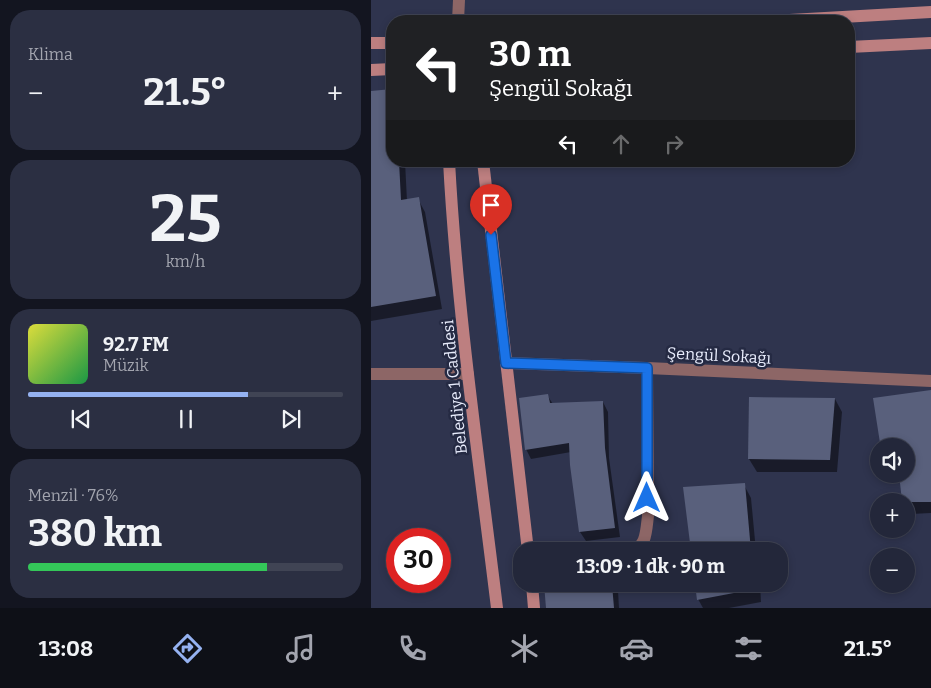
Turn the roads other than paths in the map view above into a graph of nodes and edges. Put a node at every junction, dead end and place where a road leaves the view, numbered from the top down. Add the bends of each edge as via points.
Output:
1 (459, 0) edge
2 (931, 12) edge
3 (458, 15) edge
4 (855, 16) edge
5 (371, 43) edge
6 (386, 43) edge
7 (931, 43) edge
8 (855, 47) edge
9 (371, 70) edge
10 (386, 70) edge
11 (449, 167) edge
12 (484, 167) edge
13 (506, 363) junction
14 (647, 368) junction
15 (371, 374) edge
16 (468, 374) junction
17 (931, 381) edge
18 (527, 542) edge
19 (643, 542) edge
20 (533, 592) edge
21 (497, 608) edge
22 (534, 608) edge

1 - 3 street
2 - 4 street
5 - 6 street
7 - 8 street
9 - 10 street
11 - 16 street, Belediye 1 Caddesi
12 - 13 street
13 - 14 street, Şengül Sokağı
13 - 18 street
14 - 17 street, Şengül Sokağı
14 - 19 street via 647,516
15 - 16 street
16 - 21 street, Belediye 1 Caddesi
20 - 22 street

